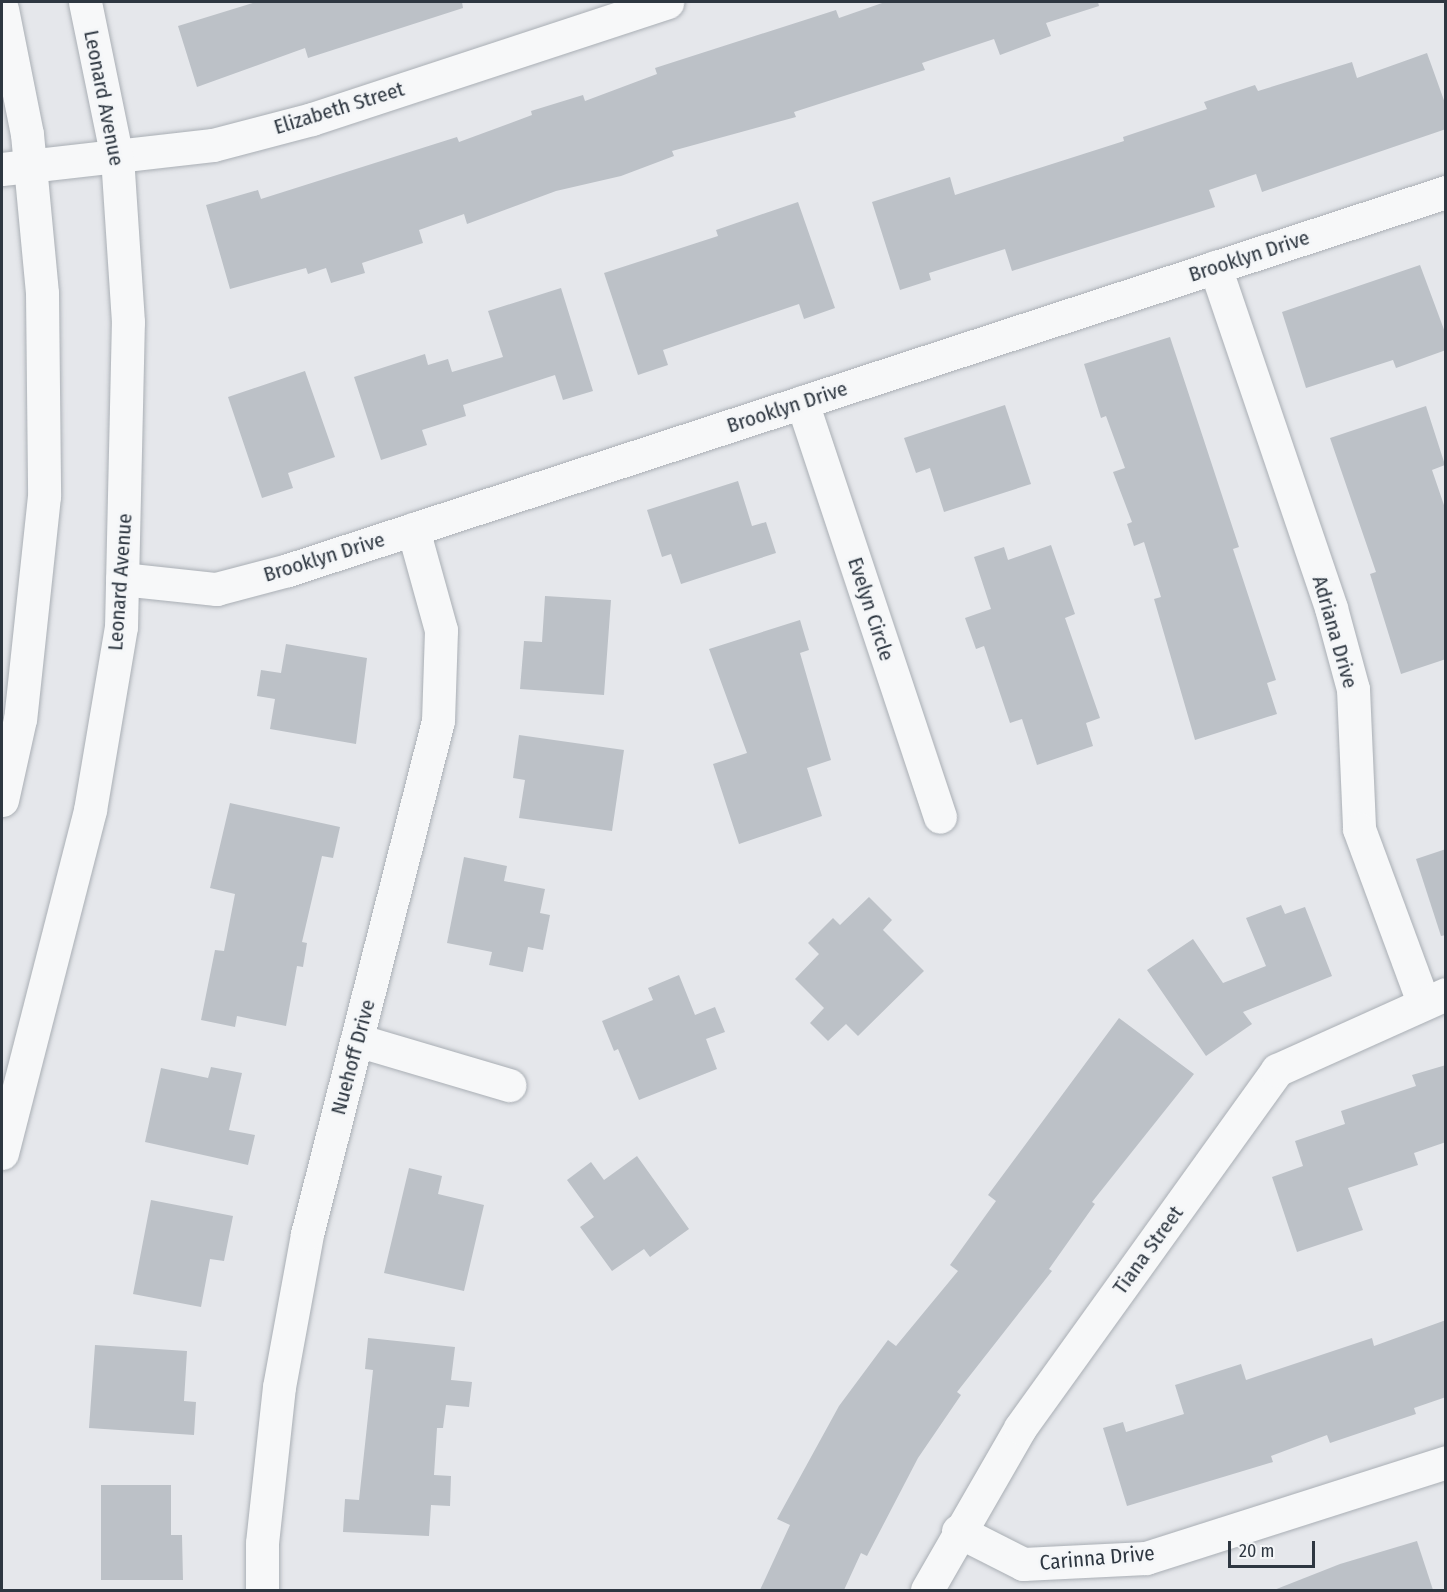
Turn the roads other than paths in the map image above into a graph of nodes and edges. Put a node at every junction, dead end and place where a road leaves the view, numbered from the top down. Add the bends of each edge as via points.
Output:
1 (85, 2) edge
2 (667, 2) edge
3 (2, 9) edge
4 (117, 158) junction
5 (16, 168) edge
6 (1446, 192) edge
7 (1215, 267) junction
8 (802, 402) junction
9 (413, 529) junction
10 (122, 579) junction
11 (2, 800) edge
12 (940, 817) dead end
13 (1434, 998) edge
14 (357, 1041) junction
15 (510, 1085) dead end
16 (2, 1153) edge
17 (1446, 1462) edge
18 (958, 1531) junction
19 (262, 1590) edge
20 (927, 1590) edge

1 - 4 street, Leonard Avenue
2 - 4 street, Elizabeth Street via 312,119 213,145
3 - 5 street
4 - 5 street, Elizabeth Street
4 - 10 street, Leonard Avenue via 128,322
5 - 11 street via 42,293 44,496 20,719
6 - 7 street, Brooklyn Drive
7 - 8 street, Brooklyn Drive
7 - 13 street, Adriana Drive via 1333,618 1353,689 1359,830
8 - 9 street, Brooklyn Drive
8 - 12 street, Evelyn Circle
9 - 10 street, Brooklyn Drive via 216,589
9 - 14 street, Nuehoff Drive via 441,630 438,721
10 - 16 street, Leonard Avenue via 121,627 90,810
13 - 18 street, Tiana Street via 1277,1070 1020,1428
14 - 15 street
14 - 19 street, Nuehoff Drive via 307,1234 279,1387 262,1543
17 - 18 street, Carinna Drive via 1146,1558 1023,1564
18 - 20 street, Tiana Street

